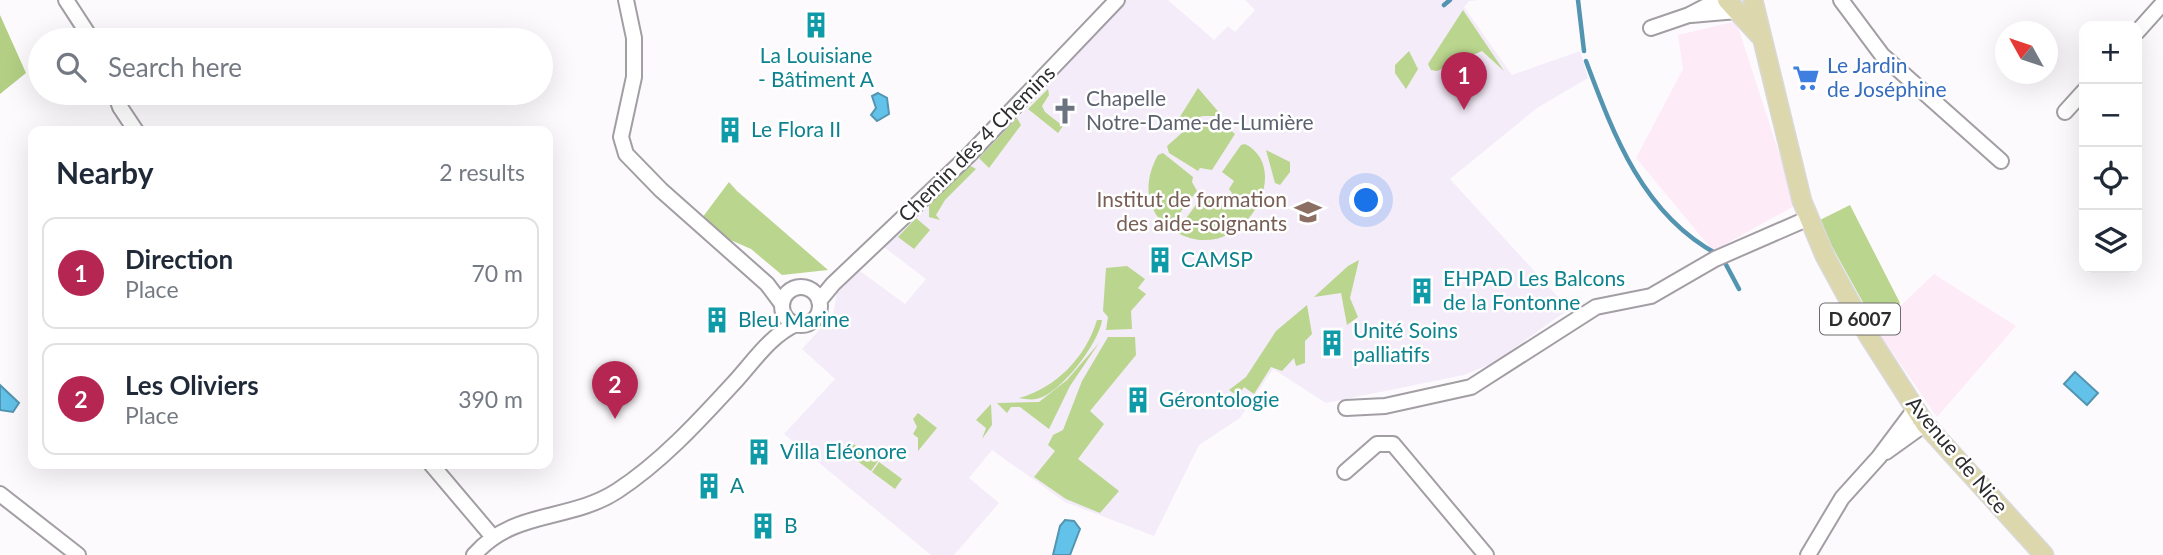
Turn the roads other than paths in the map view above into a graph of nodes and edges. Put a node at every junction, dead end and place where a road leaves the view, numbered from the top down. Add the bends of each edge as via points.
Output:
1 (66, 0) edge
2 (626, 0) edge
3 (1117, 0) edge
4 (1718, 0) edge
5 (1841, 0) edge
6 (1742, 3) edge
7 (2163, 3) edge
8 (1689, 15) junction
9 (2142, 26) edge
10 (84, 28) edge
11 (1651, 28) dead end
12 (2079, 97) edge
13 (119, 105) edge
14 (2065, 112) dead end
15 (133, 126) edge
16 (2001, 161) dead end
17 (1809, 218) junction
18 (766, 284) junction
19 (793, 289) junction
20 (816, 296) junction
21 (783, 309) junction
22 (796, 324) junction
23 (778, 334) junction
24 (1346, 408) dead end
25 (1920, 417) junction
26 (435, 469) edge
27 (1345, 472) dead end
28 (0, 494) edge
29 (492, 536) junction
30 (78, 555) edge
31 (474, 555) edge
32 (1486, 555) edge
33 (1808, 555) edge
34 (2045, 555) edge

1 - 10 street
2 - 18 street via 634,38 634,77 621,137 626,154
3 - 20 street, Chemin des 4 Chemins via 960,163
4 - 8 street
5 - 16 street via 1882,55
6 - 8 street
6 - 17 main road, Avenue de Nice / D 6007 via 1761,37
7 - 9 street
8 - 11 street
12 - 14 street
13 - 15 street
17 - 24 street via 1715,259 1651,296 1596,307 1471,387 1385,406
17 - 25 main road, Avenue de Nice / D 6007 via 1862,323
18 - 19 street
18 - 21 street
19 - 20 street via 804,287
19 - 21 street
20 - 22 street via 818,310 811,321
21 - 22 street
21 - 23 street
22 - 23 street
23 - 29 street via 703,416 618,490 594,504 508,527
25 - 33 street via 1842,498
25 - 34 main road, Avenue de Nice / D 6007
26 - 29 street
27 - 32 street via 1377,444 1393,444
28 - 30 street
29 - 31 street

